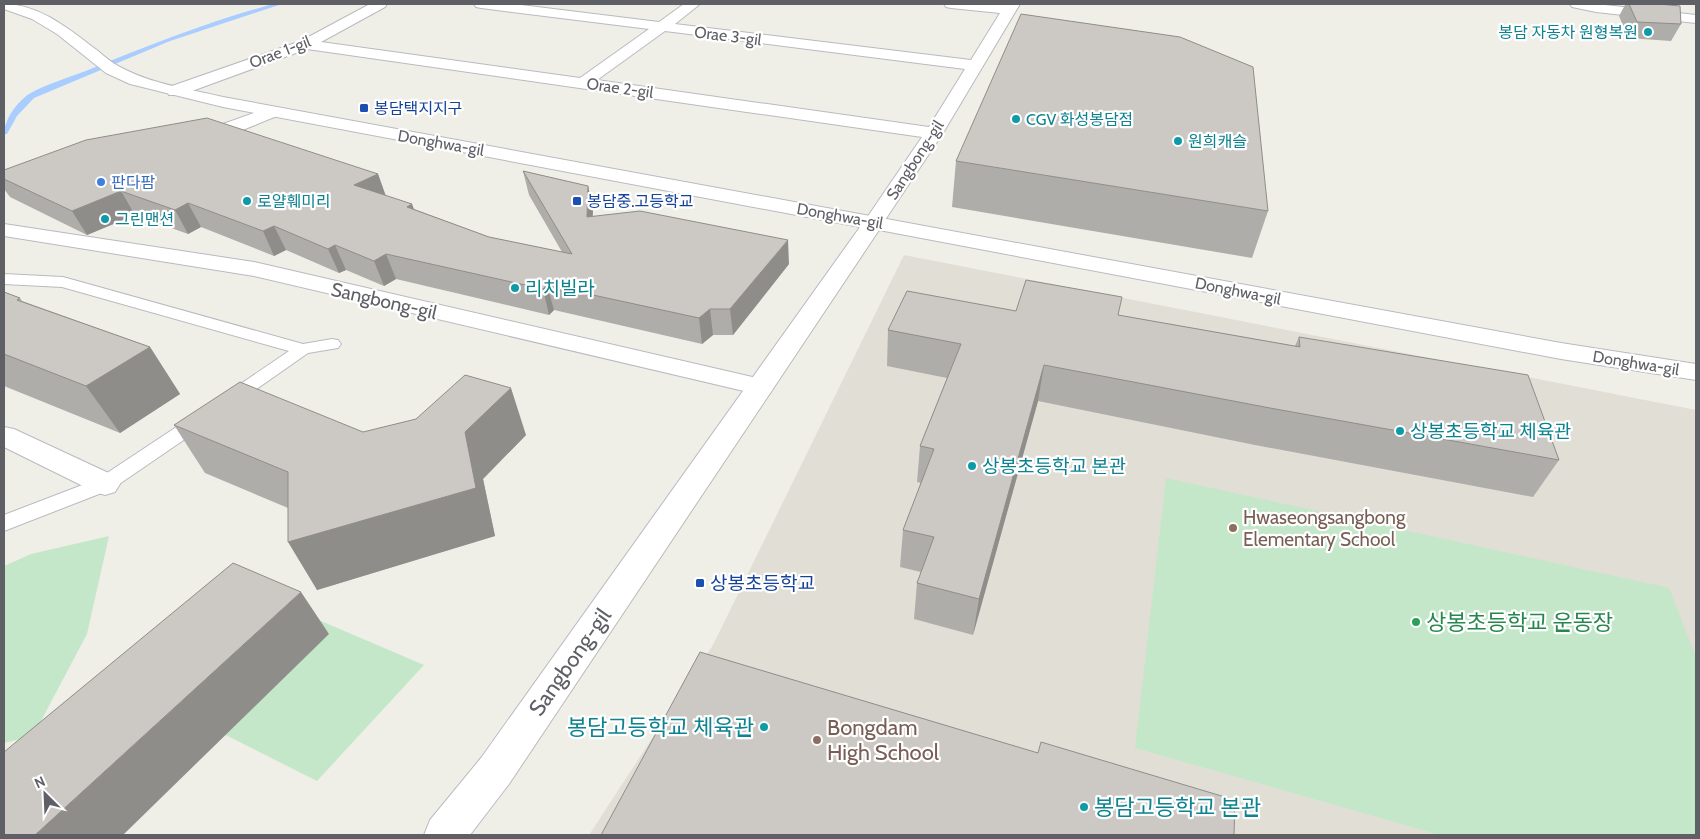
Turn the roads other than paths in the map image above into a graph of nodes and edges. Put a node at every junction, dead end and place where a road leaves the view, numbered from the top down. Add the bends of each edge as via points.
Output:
1 (4, 4) edge
2 (380, 4) edge
3 (481, 4) edge
4 (693, 4) edge
5 (951, 4) edge
6 (1577, 4) edge
7 (1011, 7) edge
8 (1696, 19) edge
9 (660, 28) junction
10 (306, 44) junction
11 (974, 65) junction
12 (583, 83) junction
13 (175, 91) junction
14 (270, 112) junction
15 (934, 133) junction
16 (181, 140) edge
17 (874, 222) junction
18 (4, 230) edge
19 (4, 279) edge
20 (332, 344) dead end
21 (303, 350) junction
22 (1696, 372) edge
23 (760, 387) junction
24 (4, 436) edge
25 (105, 484) junction
26 (4, 523) edge
27 (445, 835) edge

1 - 13 street, Donghwa-gil via 37,16 62,30 112,70 136,81
2 - 10 street, Orae 1-gil
3 - 9 street, Orae 3-gil
4 - 9 street
5 - 7 street
6 - 8 street
7 - 11 street, Sangbong-gil
9 - 11 street, Orae 3-gil
9 - 12 street
10 - 12 street, Orae 2-gil
10 - 13 street, Orae 1-gil
11 - 15 street, Sangbong-gil
12 - 15 street, Orae 2-gil
13 - 14 street, Donghwa-gil
14 - 16 street via 210,135
14 - 17 street, Donghwa-gil
15 - 17 street, Sangbong-gil
17 - 22 street, Donghwa-gil via 1552,350
17 - 23 street, Sangbong-gil
18 - 23 street, Sangbong-gil via 254,269
19 - 21 lane via 63,282
20 - 21 lane
21 - 25 lane
23 - 27 street, Sangbong-gil via 495,770
24 - 25 street
25 - 26 lane

